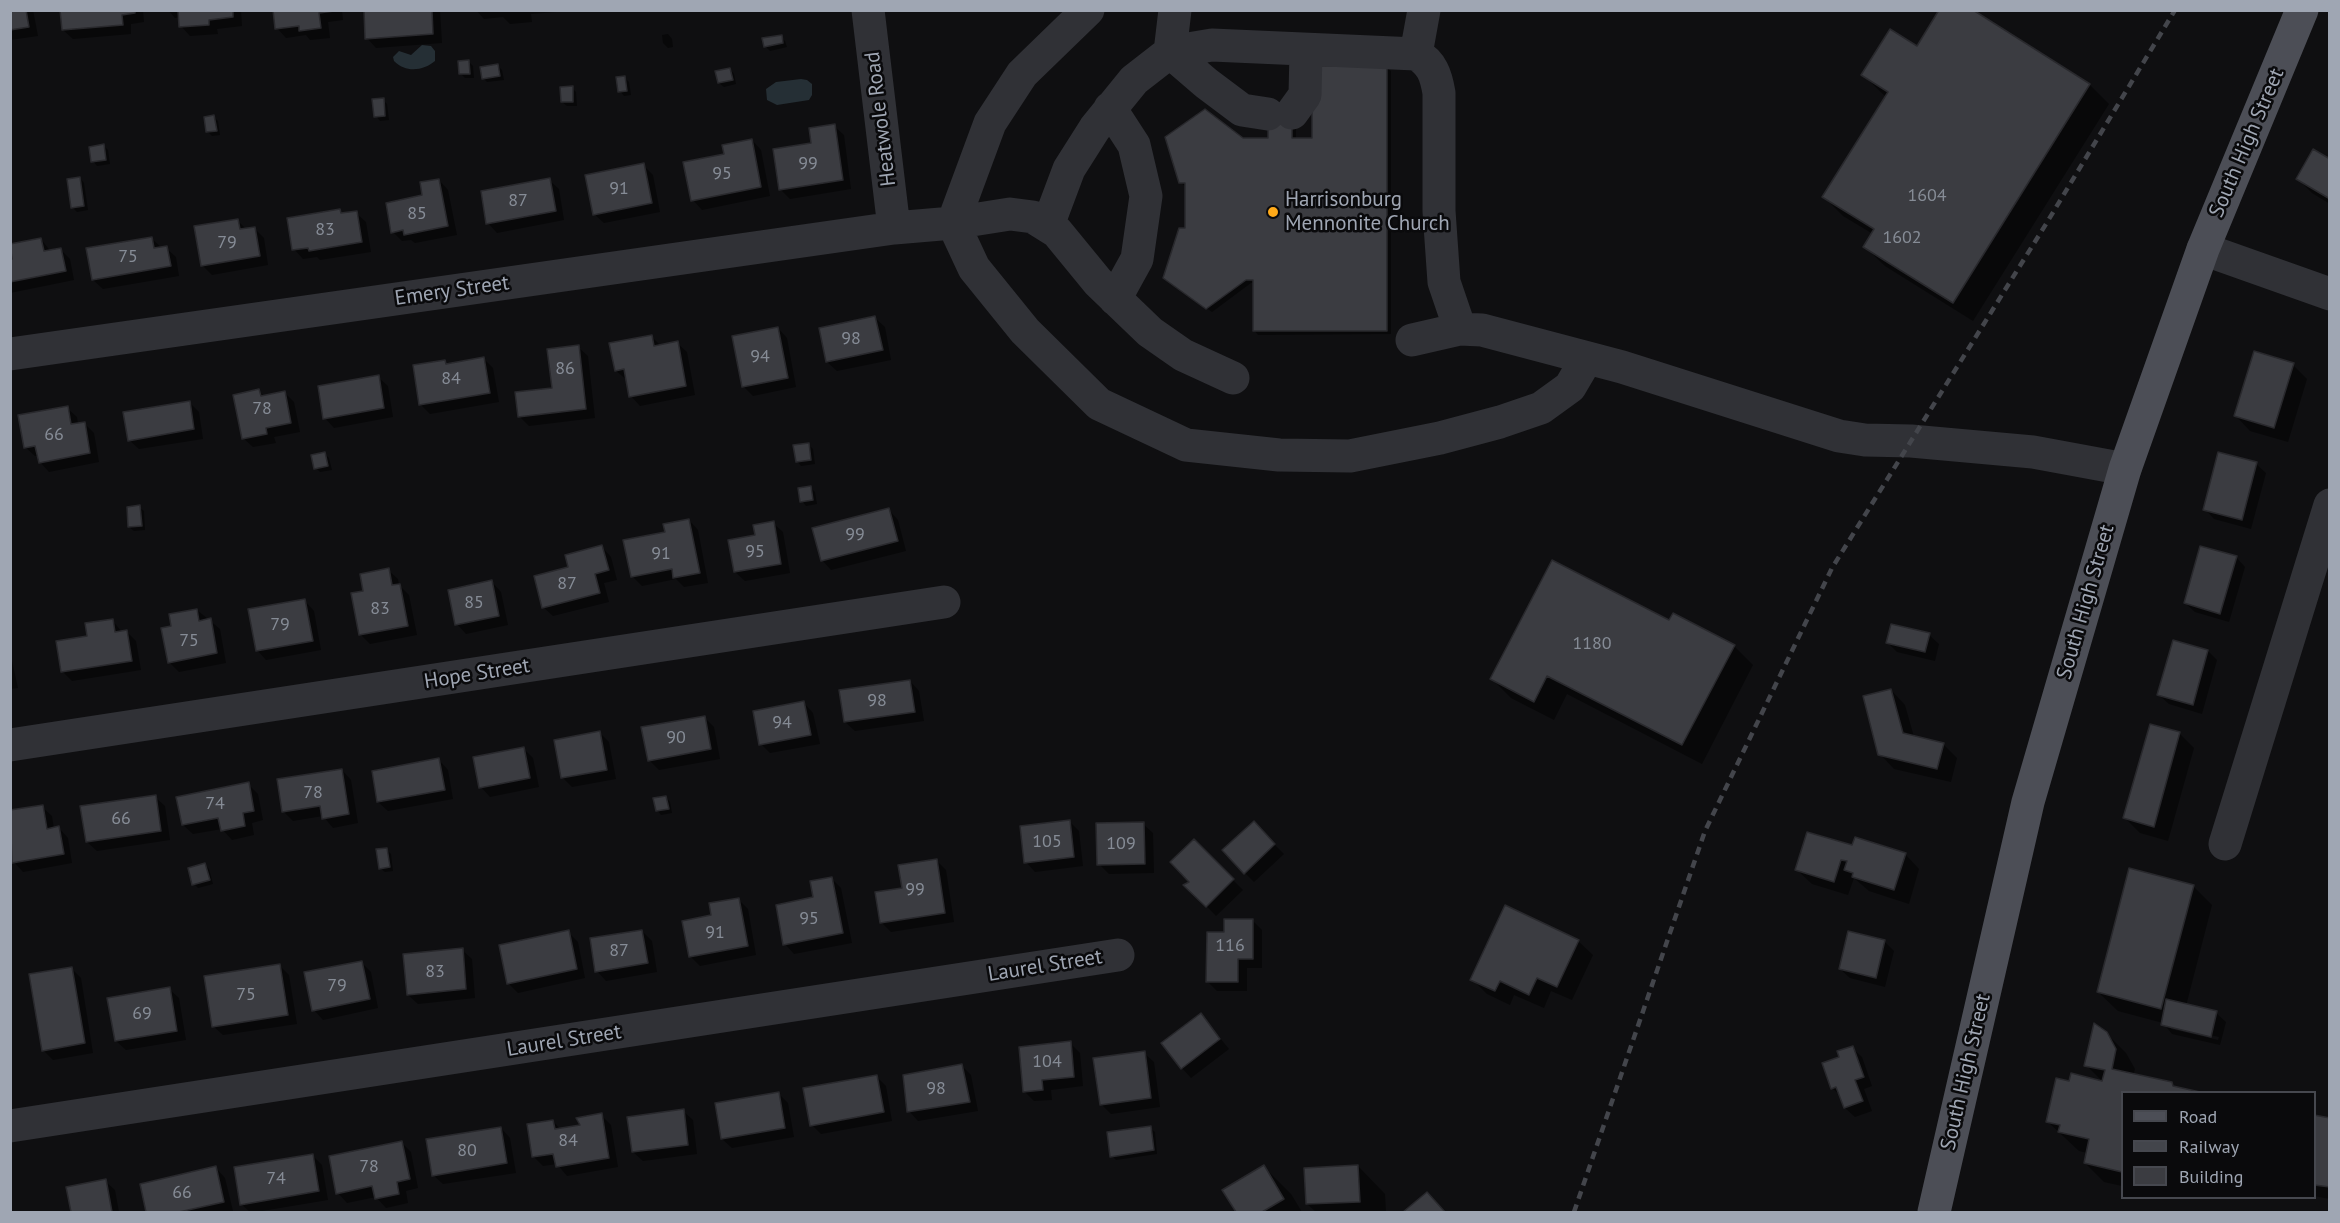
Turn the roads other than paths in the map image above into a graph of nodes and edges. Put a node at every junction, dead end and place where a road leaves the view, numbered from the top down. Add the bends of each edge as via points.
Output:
1 (868, 10) edge
2 (1088, 10) edge
3 (1175, 10) edge
4 (1424, 10) edge
5 (2302, 10) edge
6 (1306, 50) junction
7 (1170, 52) junction
8 (1416, 54) junction
9 (1110, 108) junction
10 (953, 223) junction
11 (1048, 225) junction
12 (894, 228) junction
13 (2203, 249) junction
14 (2330, 294) edge
15 (1115, 299) junction
16 (1460, 328) junction
17 (1412, 340) dead end
18 (10, 354) edge
19 (1587, 358) junction
20 (1233, 378) dead end
21 (2125, 469) junction
22 (2330, 505) edge
23 (944, 602) dead end
24 (10, 745) edge
25 (2225, 844) dead end
26 (1118, 955) dead end
27 (10, 1126) edge
28 (1934, 1212) edge

1 - 12 street, Heatwole Road
2 - 10 street via 1022,74 990,123
3 - 7 street
4 - 8 street
5 - 13 main road, South High Street
6 - 7 street via 1212,45
6 - 7 street via 1305,95 1280,113 1242,110
6 - 8 street
7 - 9 street via 1134,80
8 - 16 street via 1425,59 1437,78 1444,282
9 - 11 street via 1072,161
9 - 15 street via 1134,145 1146,196 1137,259
10 - 11 street, Emery Street via 1010,214
10 - 12 street, Emery Street
10 - 19 street via 974,268 1024,331 1099,404 1186,445 1279,455 1350,456 1440,438 1541,408 1570,387
11 - 15 street
12 - 18 street, Emery Street
13 - 14 street
13 - 21 main road, South High Street
15 - 20 street via 1170,346
16 - 17 street
16 - 19 street via 1482,330
19 - 21 street via 1839,436 2033,453
21 - 28 main road, South High Street via 2028,802
22 - 25 street
23 - 24 street, Hope Street
26 - 27 street, Laurel Street

